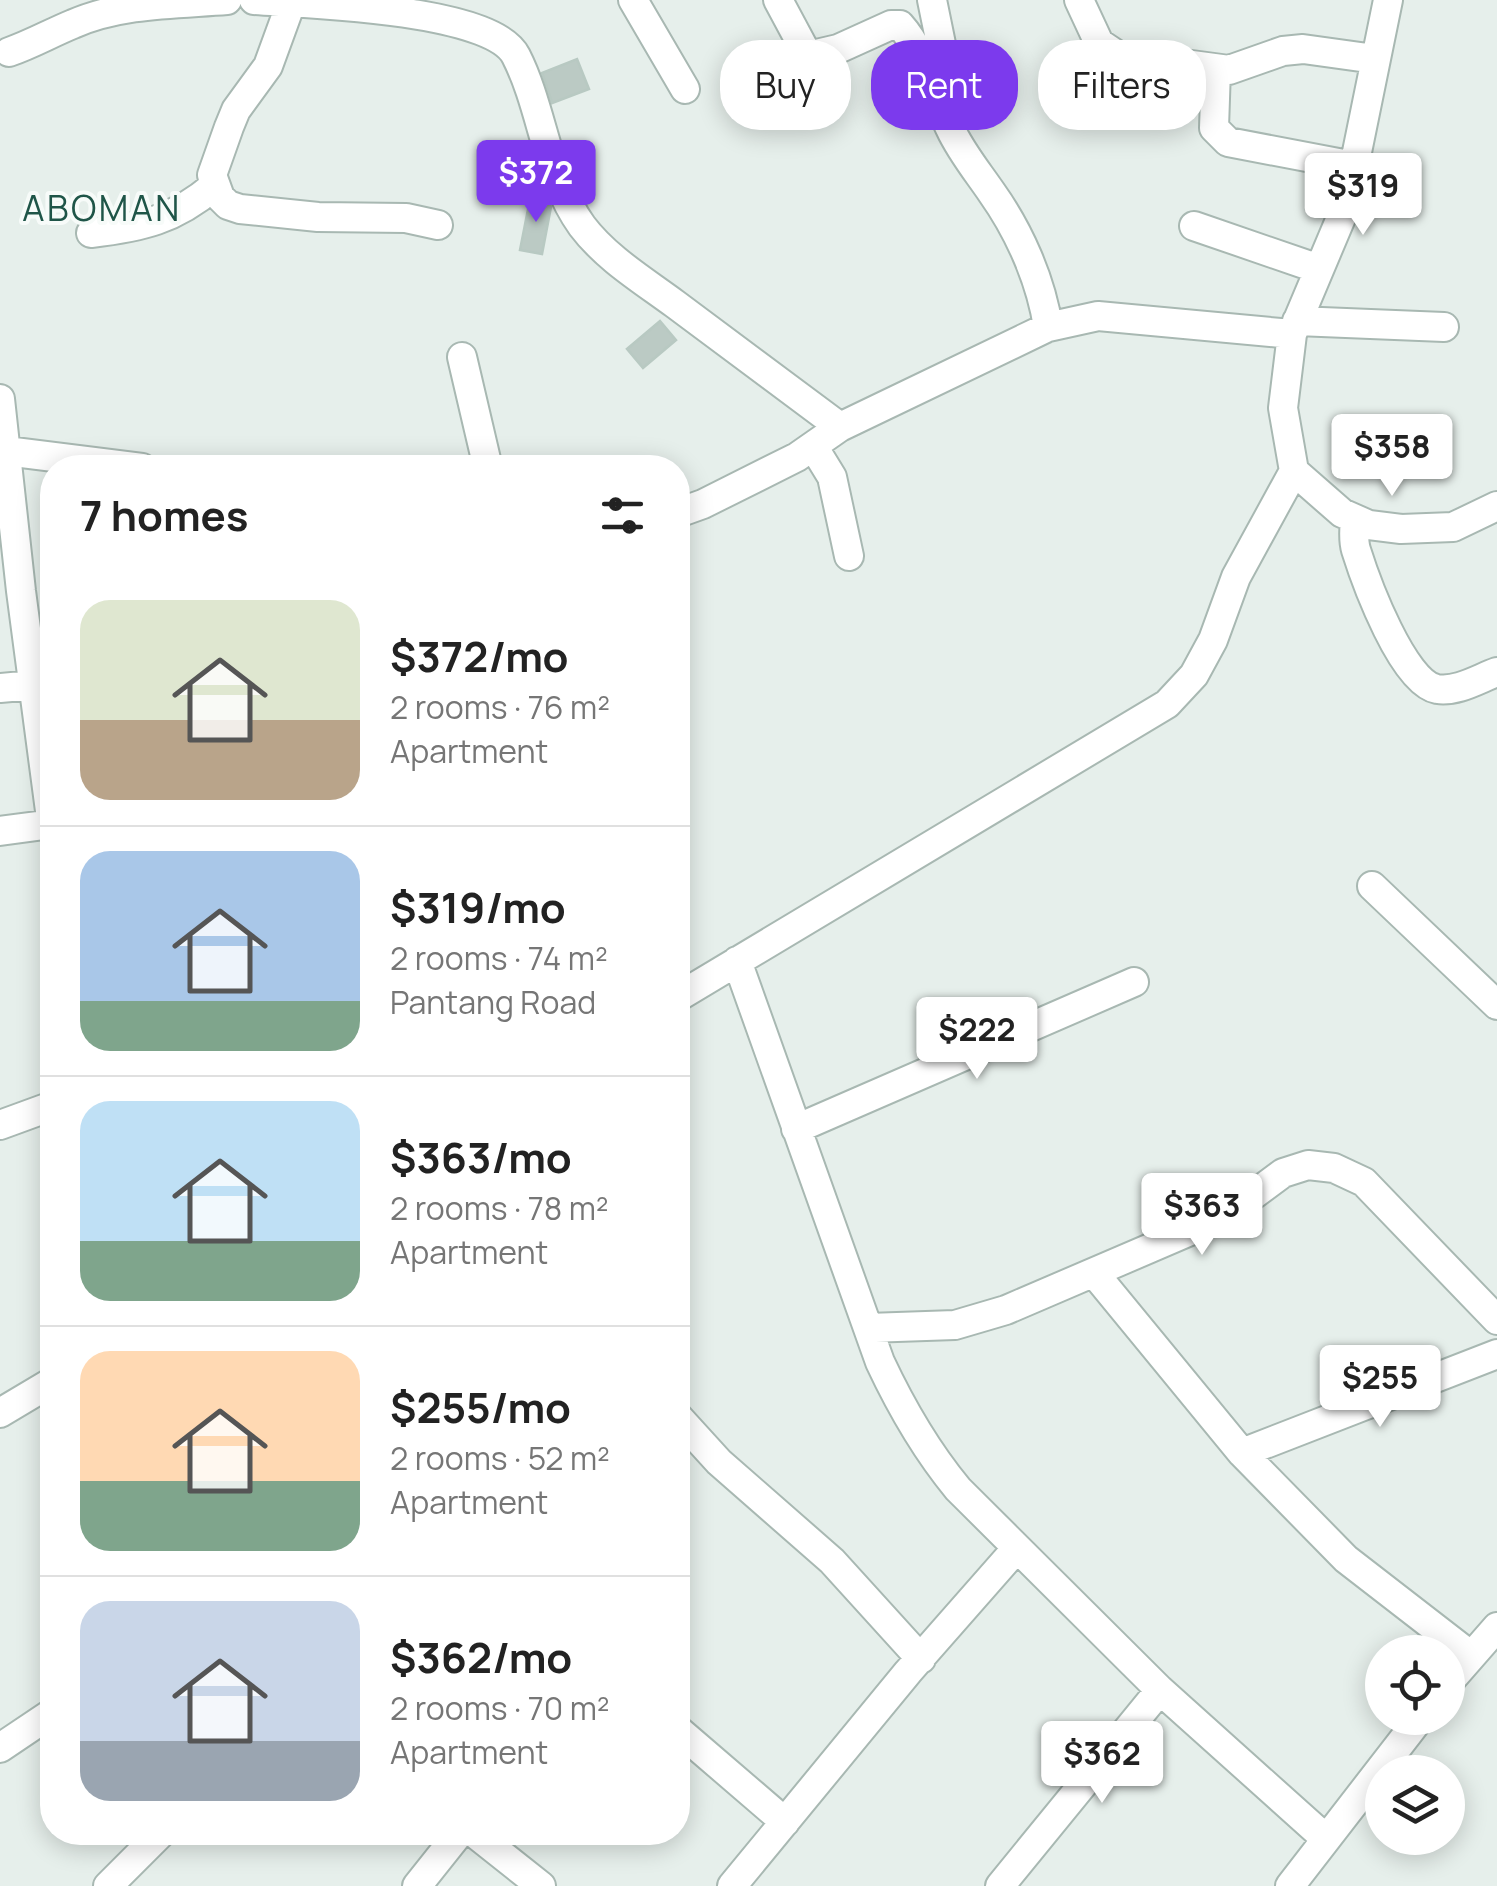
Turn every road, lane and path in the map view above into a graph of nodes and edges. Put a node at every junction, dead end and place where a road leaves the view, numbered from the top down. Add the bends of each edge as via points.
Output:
1 (227, 0) edge
2 (254, 0) edge
3 (633, 0) edge
4 (778, 0) edge
5 (932, 0) edge
6 (1079, 0) edge
7 (1388, 0) edge
8 (291, 2) junction
9 (385, 5) edge
10 (75, 12) edge
11 (909, 40) edge
12 (940, 40) edge
13 (1097, 40) edge
14 (9, 52) dead end
15 (1375, 59) junction
16 (1206, 67) edge
17 (1216, 68) junction
18 (686, 89) dead end
19 (951, 130) edge
20 (1354, 166) junction
21 (214, 186) junction
22 (438, 226) dead end
23 (1194, 226) dead end
24 (91, 233) dead end
25 (1319, 269) junction
26 (1048, 327) junction
27 (1444, 327) dead end
28 (1295, 328) junction
29 (462, 357) dead end
30 (0, 399) edge
31 (840, 428) junction
32 (813, 446) junction
33 (3, 452) edge
34 (485, 455) edge
35 (40, 456) edge
36 (1294, 471) junction
37 (1497, 506) edge
38 (690, 508) edge
39 (1355, 518) junction
40 (849, 556) dead end
41 (1497, 672) edge
42 (33, 685) junction
43 (0, 688) edge
44 (40, 733) edge
45 (40, 819) edge
46 (0, 831) edge
47 (1372, 886) dead end
48 (738, 960) junction
49 (1134, 982) dead end
50 (690, 989) edge
51 (1497, 1005) edge
52 (40, 1110) edge
53 (0, 1125) edge
54 (796, 1128) junction
55 (1095, 1274) junction
56 (1497, 1320) edge
57 (868, 1328) junction
58 (1497, 1354) edge
59 (40, 1389) edge
60 (0, 1414) edge
61 (690, 1430) edge
62 (1242, 1453) junction
63 (1017, 1548) junction
64 (1497, 1627) edge
65 (1470, 1655) junction
66 (921, 1659) junction
67 (1465, 1662) edge
68 (1160, 1690) junction
69 (40, 1720) edge
70 (1407, 1735) edge
71 (690, 1740) edge
72 (0, 1748) edge
73 (785, 1822) junction
74 (1325, 1838) junction
75 (149, 1845) edge
76 (450, 1845) edge
77 (489, 1845) edge
78 (108, 1886) edge
79 (417, 1886) edge
80 (542, 1886) edge
81 (732, 1886) edge
82 (1000, 1886) edge
83 (1290, 1886) edge

1 - 10 street
2 - 8 street
3 - 18 street
4 - 11 street via 808,56 891,24 900,25
5 - 12 street
6 - 13 street
7 - 15 street
8 - 9 street
8 - 21 street via 268,66 236,110
9 - 31 street via 501,38 516,56 582,226 620,263
10 - 14 street via 45,40
15 - 17 street via 1304,49 1240,68
15 - 20 street
16 - 17 street
17 - 20 street via 1214,128 1228,142
19 - 26 street via 995,196 1043,292
20 - 25 street via 1346,206
21 - 22 street via 240,209 406,218
21 - 24 street via 181,212 139,228
23 - 25 street
25 - 28 street
26 - 28 street via 1098,316
26 - 31 street
27 - 28 street
28 - 36 street via 1283,408
29 - 34 street
30 - 33 street
31 - 32 street
32 - 38 street
32 - 40 street via 832,477
33 - 35 street
33 - 42 street
36 - 39 street
36 - 48 street via 1236,577 1194,675 1167,704
37 - 39 street via 1453,527 1401,529
39 - 41 street via 1356,550 1399,654 1422,682 1455,689
42 - 43 street
42 - 44 street
45 - 46 street
47 - 51 street
48 - 50 street
48 - 54 street
49 - 54 street
52 - 53 street
54 - 57 street
55 - 56 street via 1225,1216 1283,1173 1308,1165 1364,1182
55 - 57 street via 955,1325
55 - 62 street
57 - 63 street via 929,1454
58 - 62 street
59 - 60 street
61 - 66 street via 832,1560
62 - 65 street via 1346,1559
63 - 66 street
63 - 68 street
64 - 65 street
65 - 67 street
66 - 73 street
68 - 74 street
68 - 82 street
69 - 72 street
70 - 74 street
71 - 73 street
73 - 81 street
74 - 83 street
75 - 78 street
76 - 79 street
77 - 80 street

